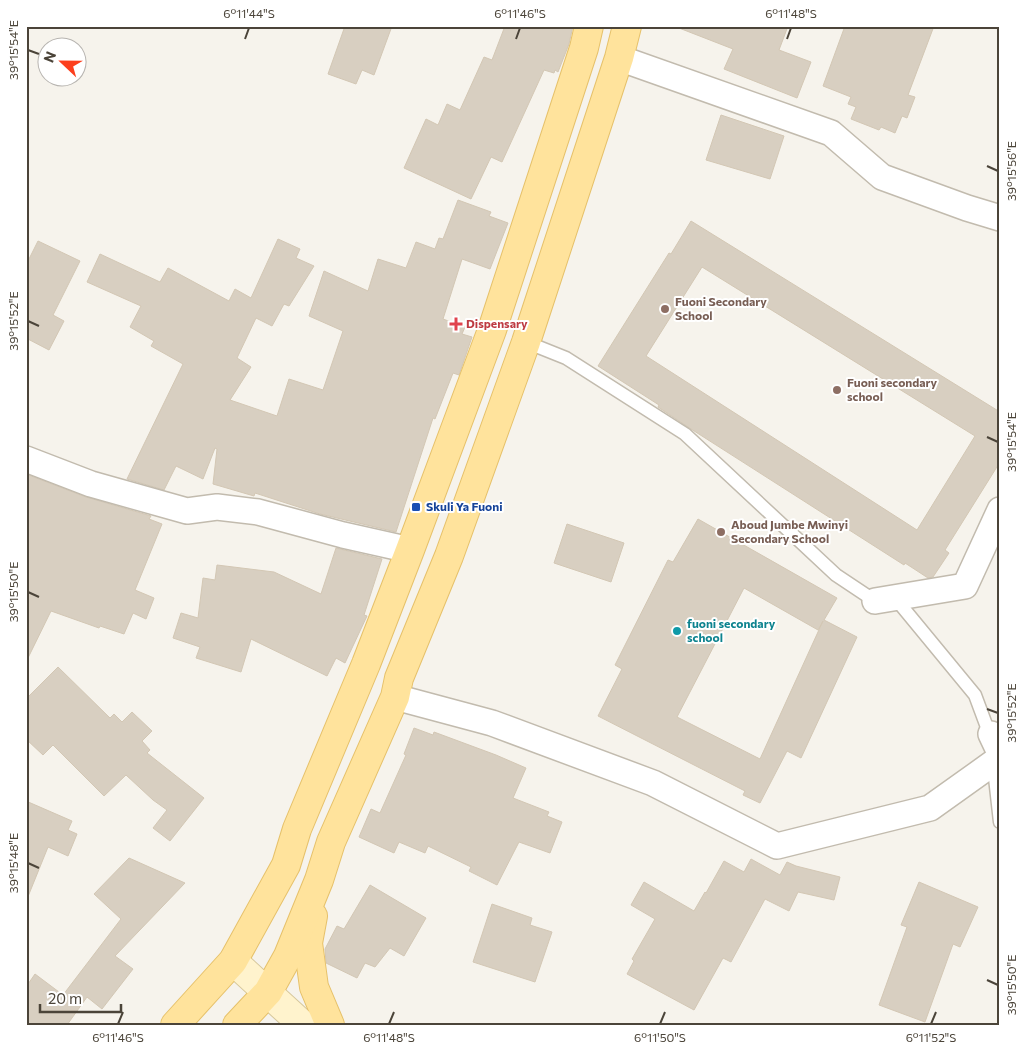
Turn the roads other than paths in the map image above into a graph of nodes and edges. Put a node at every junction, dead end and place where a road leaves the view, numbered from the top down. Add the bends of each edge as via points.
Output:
1 (589, 26) edge
2 (627, 26) edge
3 (619, 58) junction
4 (1000, 218) edge
5 (526, 342) junction
6 (26, 459) edge
7 (999, 509) edge
8 (410, 550) junction
9 (875, 602) junction
10 (395, 697) junction
11 (995, 750) edge
12 (1000, 822) edge
13 (319, 880) junction
14 (233, 961) junction
15 (268, 992) junction
16 (175, 1025) edge
17 (237, 1025) edge
18 (303, 1025) edge
19 (330, 1025) edge

1 - 8 main road via 492,330
2 - 3 main road
3 - 4 street via 831,133 882,177
3 - 5 main road
5 - 9 lane via 566,358 685,434 836,575
5 - 10 main road via 449,556 399,678
6 - 8 street via 91,484 187,511 217,507 258,512
7 - 9 street via 965,586
8 - 14 main road via 297,829 286,864
9 - 11 lane via 900,604 975,695
10 - 11 street via 492,723 653,783 777,846 930,808
10 - 13 main road via 331,842
11 - 12 lane
13 - 15 main road via 288,956
13 - 19 main road via 308,943 314,987
14 - 15 street
14 - 16 main road
15 - 17 main road
15 - 18 street

